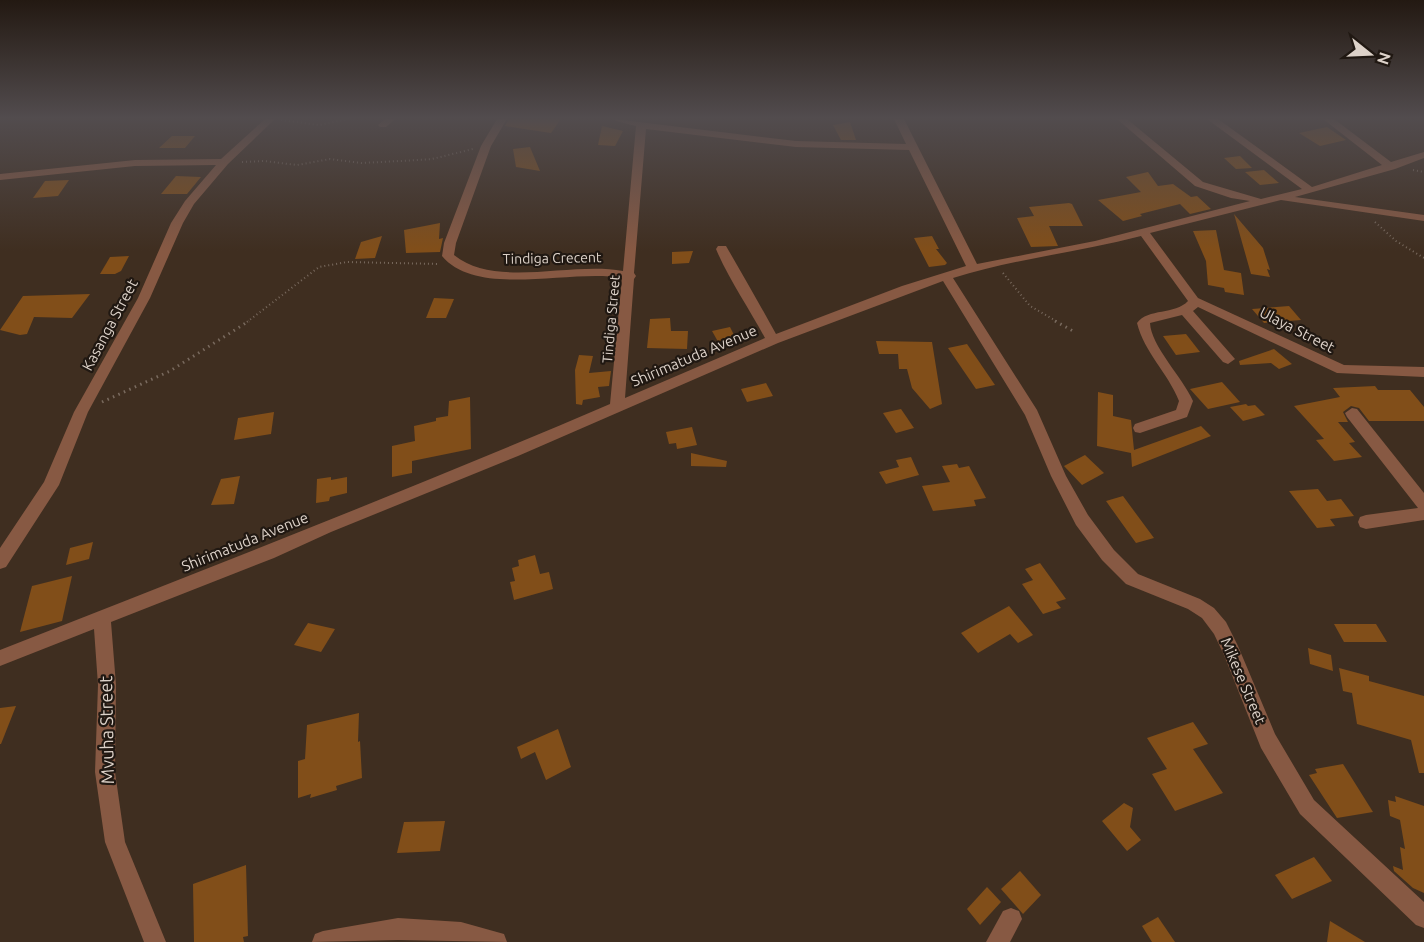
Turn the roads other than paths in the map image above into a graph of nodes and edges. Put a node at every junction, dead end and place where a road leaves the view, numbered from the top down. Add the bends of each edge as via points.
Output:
1 (134, 163) edge
2 (223, 163) edge
3 (480, 163) edge
4 (638, 163) edge
5 (921, 163) edge
6 (1173, 163) edge
7 (1273, 163) edge
8 (1386, 163) edge
9 (1402, 163) edge
10 (1391, 167) junction
11 (0, 177) edge
12 (1310, 190) junction
13 (1277, 198) junction
14 (1262, 200) junction
15 (1424, 218) edge
16 (1143, 231) junction
17 (722, 249) dead end
18 (973, 268) junction
19 (630, 276) junction
20 (946, 276) junction
21 (1190, 305) junction
22 (773, 340) junction
23 (1228, 359) dead end
24 (1424, 372) edge
25 (617, 407) junction
26 (1352, 413) dead end
27 (1140, 428) dead end
28 (1424, 504) edge
29 (1424, 514) edge
30 (1366, 522) dead end
31 (0, 562) edge
32 (102, 618) junction
33 (0, 658) edge
34 (1424, 917) edge
35 (1011, 919) dead end
36 (155, 942) edge
37 (323, 942) edge
38 (496, 942) edge
39 (997, 942) edge

1 - 11 street
2 - 31 street, Kasanga Street via 177,223 144,298 81,411 51,485
3 - 19 street, Tindiga Crecent via 450,243 448,256 453,264 476,271 517,275 611,272
4 - 19 street, Tindiga Street
5 - 18 street
6 - 14 street via 1199,184
7 - 12 street
8 - 10 street
9 - 10 street, Shirimatuda Avenue
10 - 12 street, Shirimatuda Avenue
12 - 13 street, Shirimatuda Avenue
13 - 14 street, Shirimatuda Avenue
13 - 15 street
14 - 16 street, Shirimatuda Avenue
16 - 18 street, Shirimatuda Avenue
16 - 21 street
17 - 22 street
18 - 20 street, Shirimatuda Avenue
19 - 25 street, Tindiga Street
20 - 22 street, Shirimatuda Avenue
20 - 34 street, Mikese Street via 1032,414 1059,476 1107,555 1132,579 1208,613 1232,652 1268,741 1307,807
21 - 23 street
21 - 24 street, Ulaya Street via 1271,334 1342,370
21 - 27 street via 1143,323 1186,401 1182,413
22 - 25 street, Shirimatuda Avenue
25 - 32 street, Shirimatuda Avenue
26 - 28 street
29 - 30 street
32 - 33 street, Shirimatuda Avenue
32 - 36 street, Mvuha Street via 107,685 105,772 115,842
35 - 39 street
37 - 38 street via 398,929 461,933

